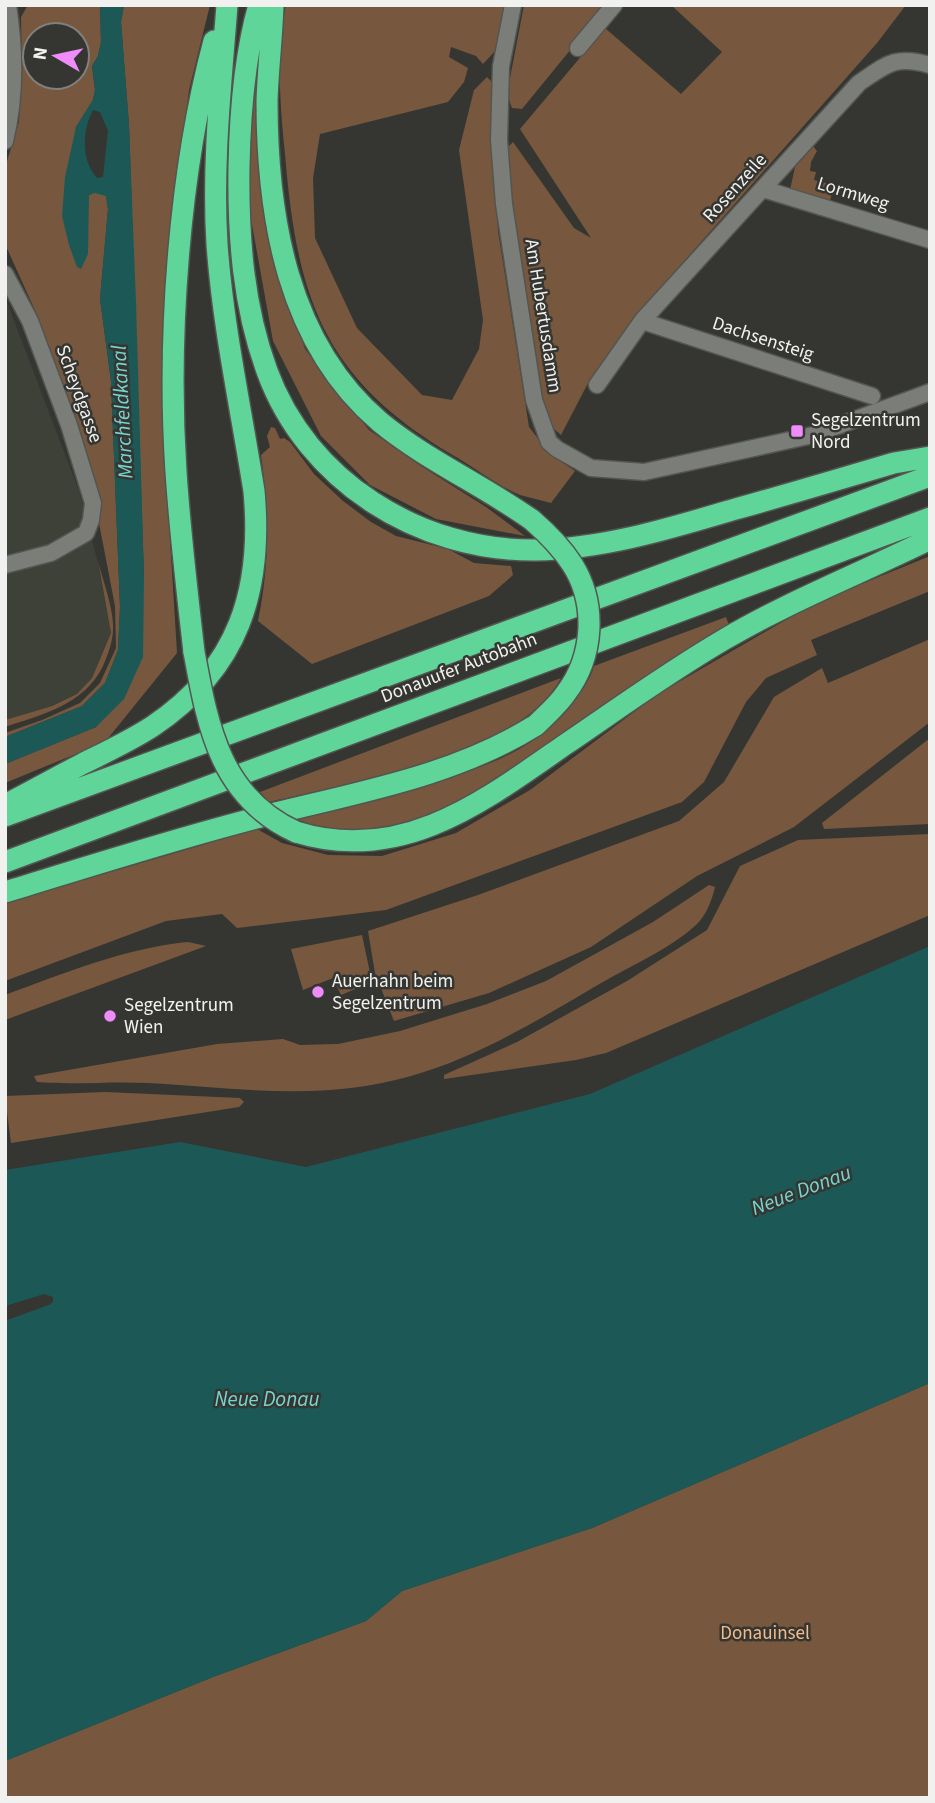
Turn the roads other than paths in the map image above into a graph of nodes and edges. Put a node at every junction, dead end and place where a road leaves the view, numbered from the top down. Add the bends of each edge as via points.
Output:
1 (8, 5) edge
2 (226, 5) edge
3 (259, 5) edge
4 (273, 5) edge
5 (513, 5) edge
6 (614, 5) edge
7 (578, 48) dead end
8 (930, 65) edge
9 (5, 141) edge
10 (763, 189) junction
11 (930, 240) edge
12 (5, 274) edge
13 (642, 321) junction
14 (597, 385) dead end
15 (930, 392) edge
16 (872, 396) dead end
17 (930, 457) edge
18 (930, 476) edge
19 (930, 518) edge
20 (930, 539) edge
21 (5, 565) edge
22 (5, 805) edge
23 (5, 816) edge
24 (5, 862) edge
25 (5, 892) edge

1 - 9 street via 13,38 12,113
2 - 20 highway, bridge via 202,93 183,222 174,396 176,471 194,652 210,728 227,769 264,815 296,832 358,842 400,836 442,821 494,793 724,640 807,595
2 - 22 highway via 215,193 223,294 257,524 246,606 215,666 170,714
3 - 17 highway via 248,56 239,146 242,254 253,324 268,374 293,423 324,462 363,497 407,523 457,540 536,550 630,538 894,463
4 - 25 highway, bridge via 267,100 274,197 287,270 314,342 342,384 380,422 506,502 553,539 573,565 586,595 589,628 583,658 572,685 553,709 491,750 418,777 226,826
5 - 15 street, Am Hubertusdamm via 500,78 504,204 534,400 556,449 591,468 644,472 813,435
6 - 7 street
8 - 10 street, Rosenzeile via 888,63 859,83
10 - 11 street, Lormweg
10 - 13 street, Rosenzeile
12 - 21 street, Scheydgasse via 30,321 93,503 86,533 51,553
13 - 14 street, Rosenzeile
13 - 16 street, Dachsensteig
18 - 23 highway, Donauufer Autobahn
19 - 24 highway, Donauufer Autobahn

